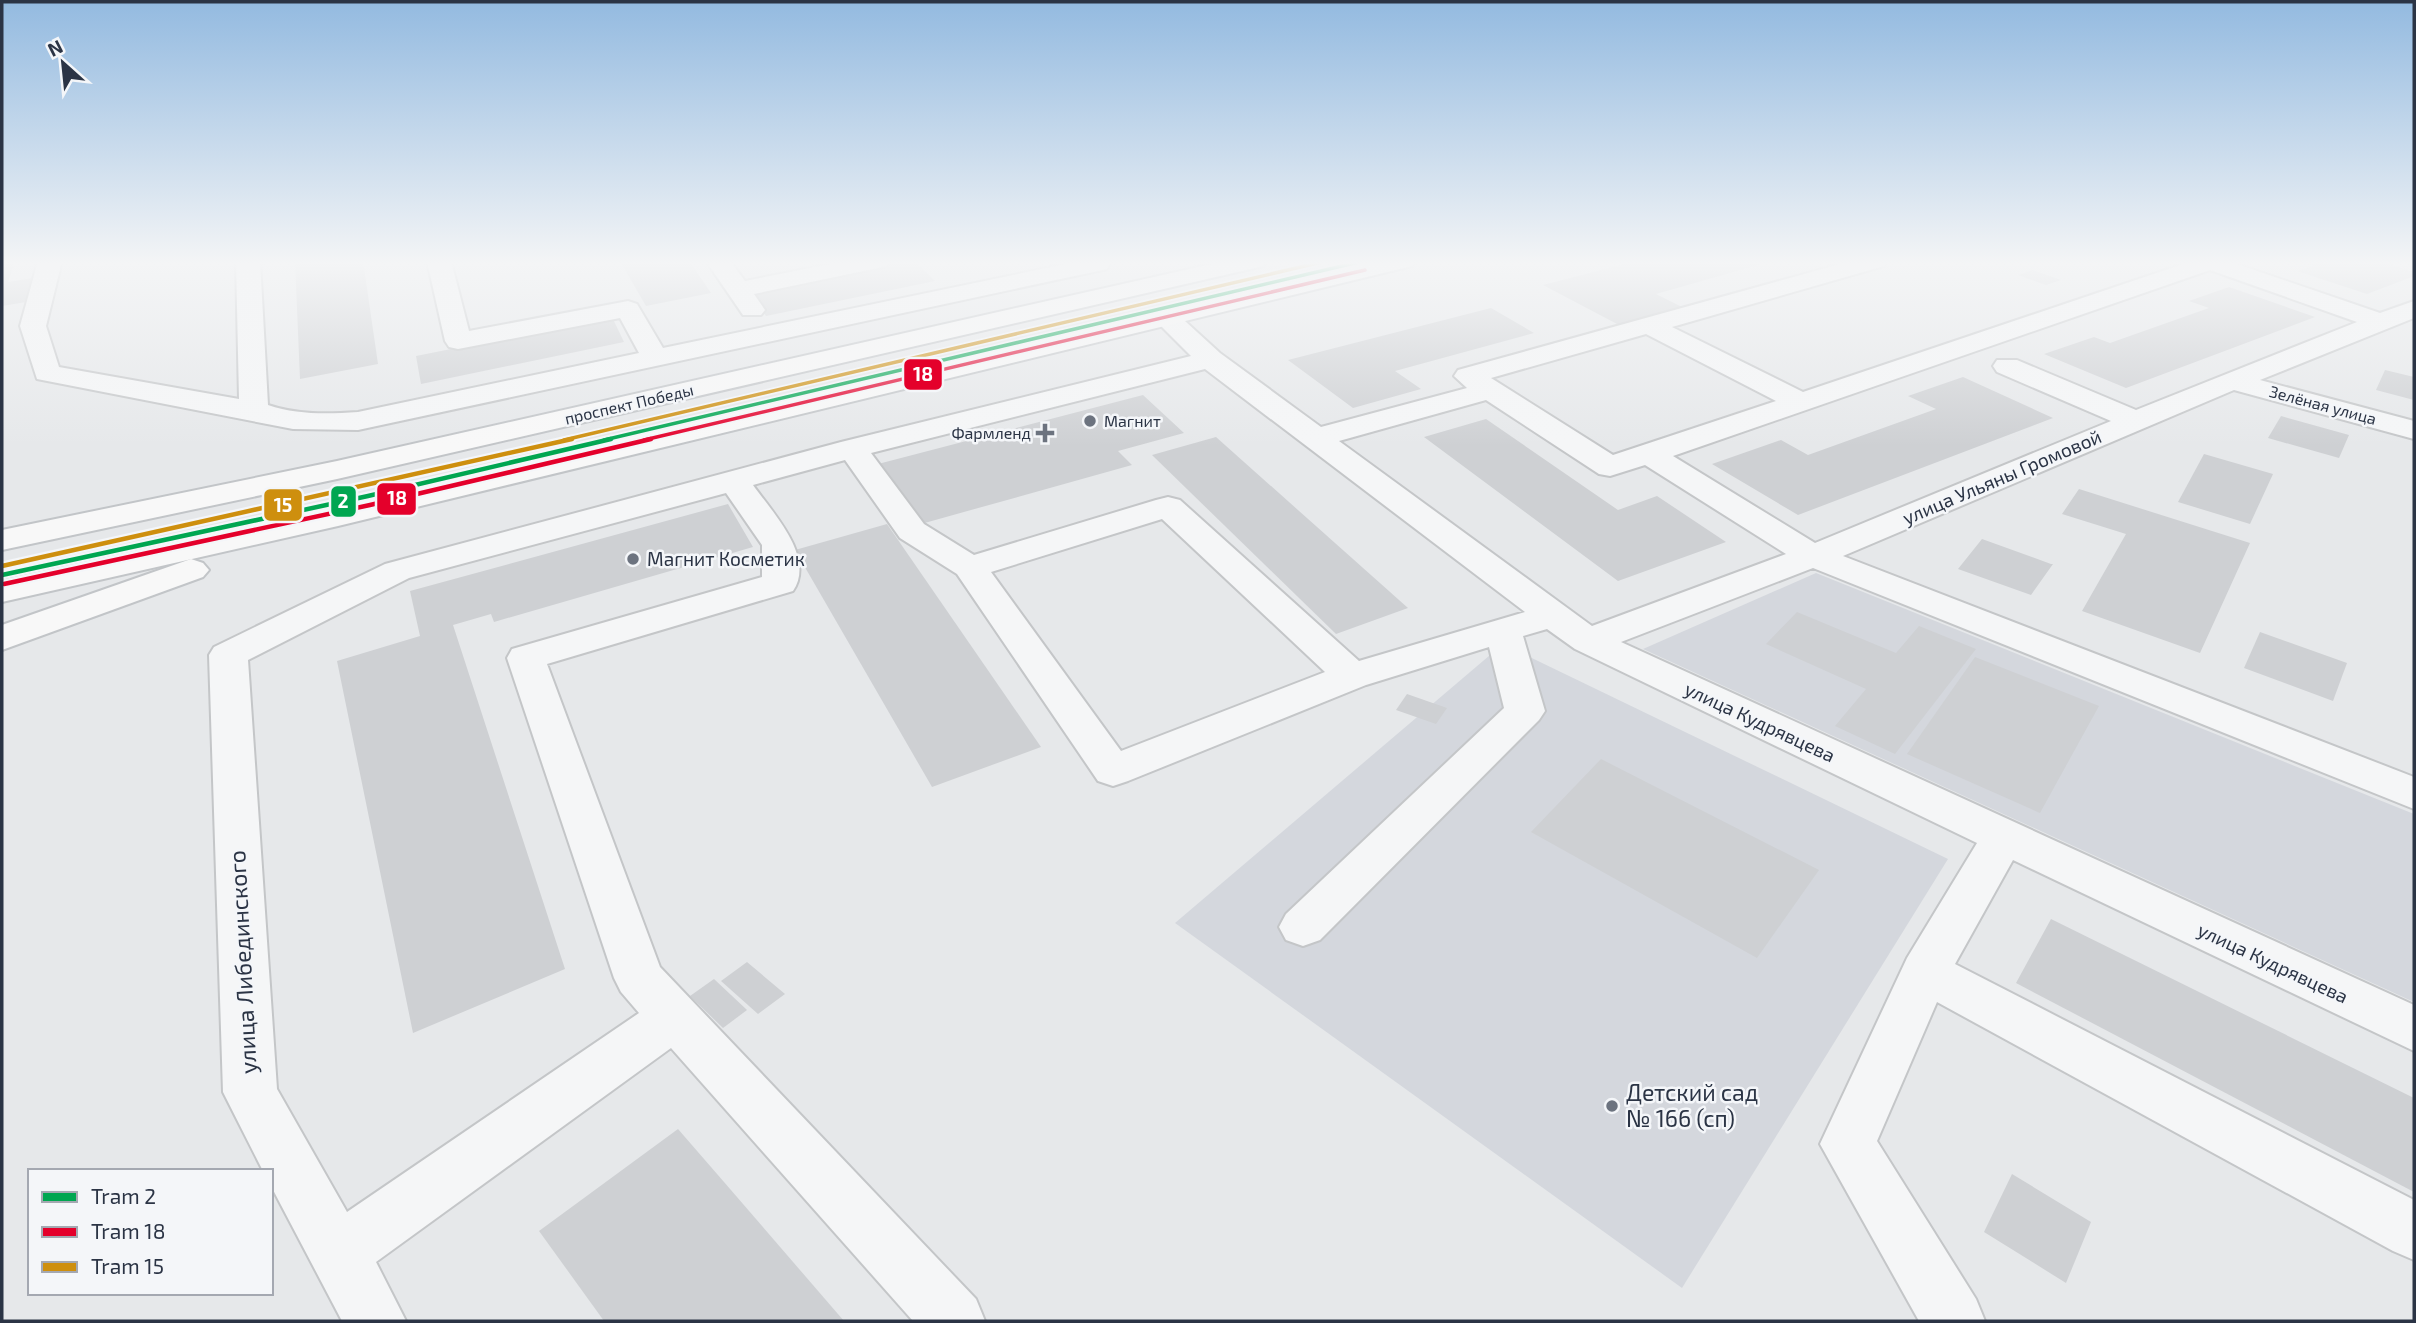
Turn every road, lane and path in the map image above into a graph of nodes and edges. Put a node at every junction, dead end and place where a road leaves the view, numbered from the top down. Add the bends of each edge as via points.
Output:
1 (34, 323) edge
2 (250, 323) edge
3 (454, 323) edge
4 (555, 323) edge
5 (636, 323) edge
6 (761, 323) edge
7 (824, 323) edge
8 (983, 323) edge
9 (1141, 323) edge
10 (1171, 323) edge
11 (1657, 323) edge
12 (2031, 323) edge
13 (2379, 323) edge
14 (1649, 325) junction
15 (769, 335) junction
16 (655, 358) junction
17 (1210, 359) junction
18 (2007, 366) dead end
19 (2232, 381) junction
20 (1490, 390) junction
21 (1801, 402) junction
22 (254, 410) junction
23 (2136, 421) junction
24 (2414, 430) edge
25 (1315, 438) junction
26 (852, 449) junction
27 (1648, 454) junction
28 (734, 481) junction
29 (338, 516) junction
30 (2, 540) edge
31 (1813, 556) junction
32 (970, 567) junction
33 (2, 591) edge
34 (1553, 615) junction
35 (1503, 630) junction
36 (2, 638) edge
37 (1588, 641) junction
38 (1352, 676) junction
39 (2414, 794) edge
40 (2004, 836) junction
41 (1303, 927) dead end
42 (1925, 972) junction
43 (674, 1017) junction
44 (2414, 1029) edge
45 (2414, 1231) edge
46 (337, 1254) junction
47 (375, 1321) edge
48 (954, 1321) edge
49 (1954, 1321) edge

1 - 22 street via 47,373
2 - 22 street
3 - 4 street via 458,341
5 - 16 street
6 - 15 street
7 - 15 street
8 - 30 main road, проспект Победы via 350,467
9 - 29 main road
10 - 17 street, улица Кудрявцева
11 - 14 street
12 - 21 street
13 - 19 street, улица Ульяны Громовой
14 - 20 street via 1468,376
14 - 21 street
15 - 16 street
16 - 22 street via 358,421 281,420
17 - 25 street, улица Кудрявцева
17 - 26 street
18 - 23 street
19 - 23 street, улица Ульяны Громовой
19 - 24 street, Зелёная улица
20 - 25 street
20 - 27 street via 1610,467
21 - 27 street
23 - 31 street, улица Ульяны Громовой
25 - 34 street, улица Кудрявцева
26 - 28 street
26 - 32 street via 912,531
27 - 31 street
28 - 43 street via 779,545 780,583 527,658 639,978
28 - 46 street, улица Либединского via 397,571 229,655 250,1092
29 - 33 main road
29 - 36 main road
31 - 37 street, улица Ульяны Громовой
31 - 39 street
32 - 38 street via 1167,507
32 - 38 street via 1113,771
34 - 35 street
34 - 37 street, улица Кудрявцева
35 - 38 street
35 - 41 street via 1525,711
37 - 40 street, улица Кудрявцева
40 - 42 street
40 - 44 street, улица Кудрявцева
42 - 45 street
42 - 49 street via 1849,1144
43 - 46 street
43 - 48 street
46 - 47 street, улица Либединского

